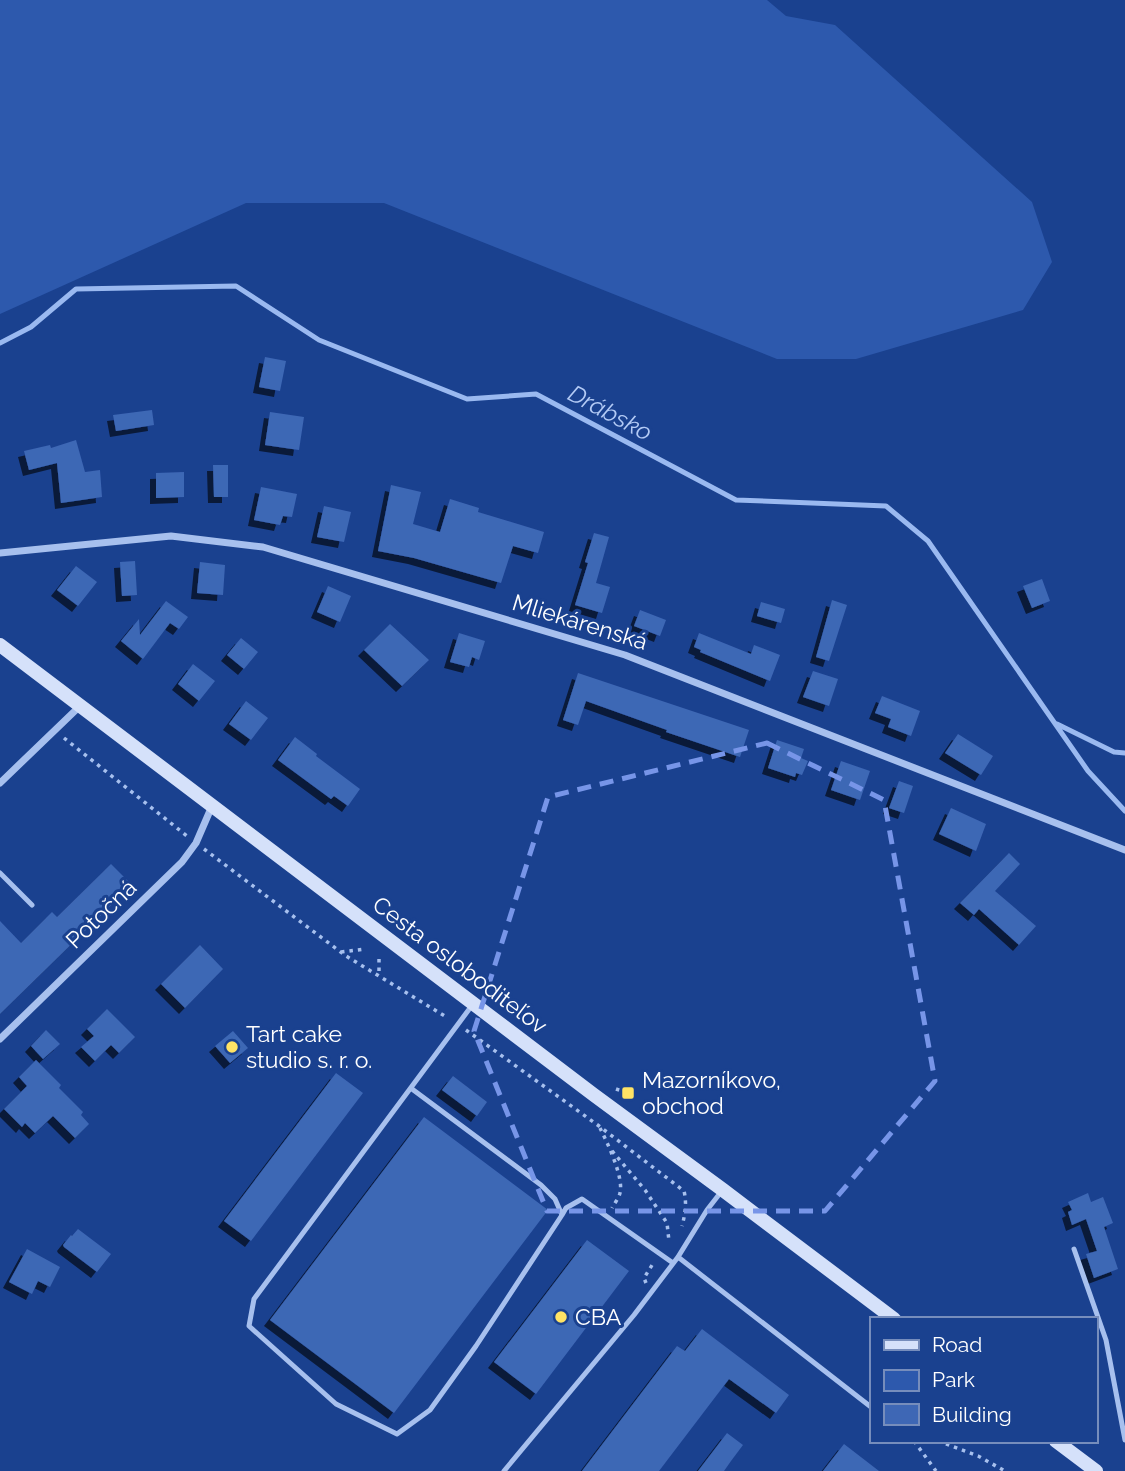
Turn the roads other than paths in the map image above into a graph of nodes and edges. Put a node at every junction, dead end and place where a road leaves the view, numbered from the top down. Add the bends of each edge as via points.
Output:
1 (0, 553) edge
2 (0, 645) edge
3 (81, 705) junction
4 (0, 783) edge
5 (213, 805) junction
6 (1125, 850) edge
7 (0, 873) edge
8 (32, 905) dead end
9 (473, 1004) junction
10 (0, 1039) edge
11 (412, 1089) junction
12 (723, 1190) junction
13 (562, 1215) junction
14 (1074, 1249) dead end
15 (676, 1260) junction
16 (891, 1317) edge
17 (870, 1406) edge
18 (1125, 1440) edge
19 (1059, 1443) edge
20 (503, 1471) edge
21 (1096, 1471) edge

1 - 6 street, Mliekárenská via 172,536 263,547 625,655
2 - 3 main road, Cesta osloboditeľov
3 - 4 street
3 - 5 main road, Cesta osloboditeľov
5 - 9 main road, Cesta osloboditeľov
5 - 10 street, Potočná via 182,862
7 - 8 lane
9 - 11 lane
9 - 12 main road, Cesta osloboditeľov
11 - 13 lane via 541,1185
11 - 13 lane via 254,1299 249,1326 336,1404 397,1434 430,1410
12 - 15 lane
12 - 16 main road, Cesta osloboditeľov
13 - 15 lane via 582,1199
14 - 18 lane via 1106,1340
15 - 17 lane
15 - 20 lane
19 - 21 main road

